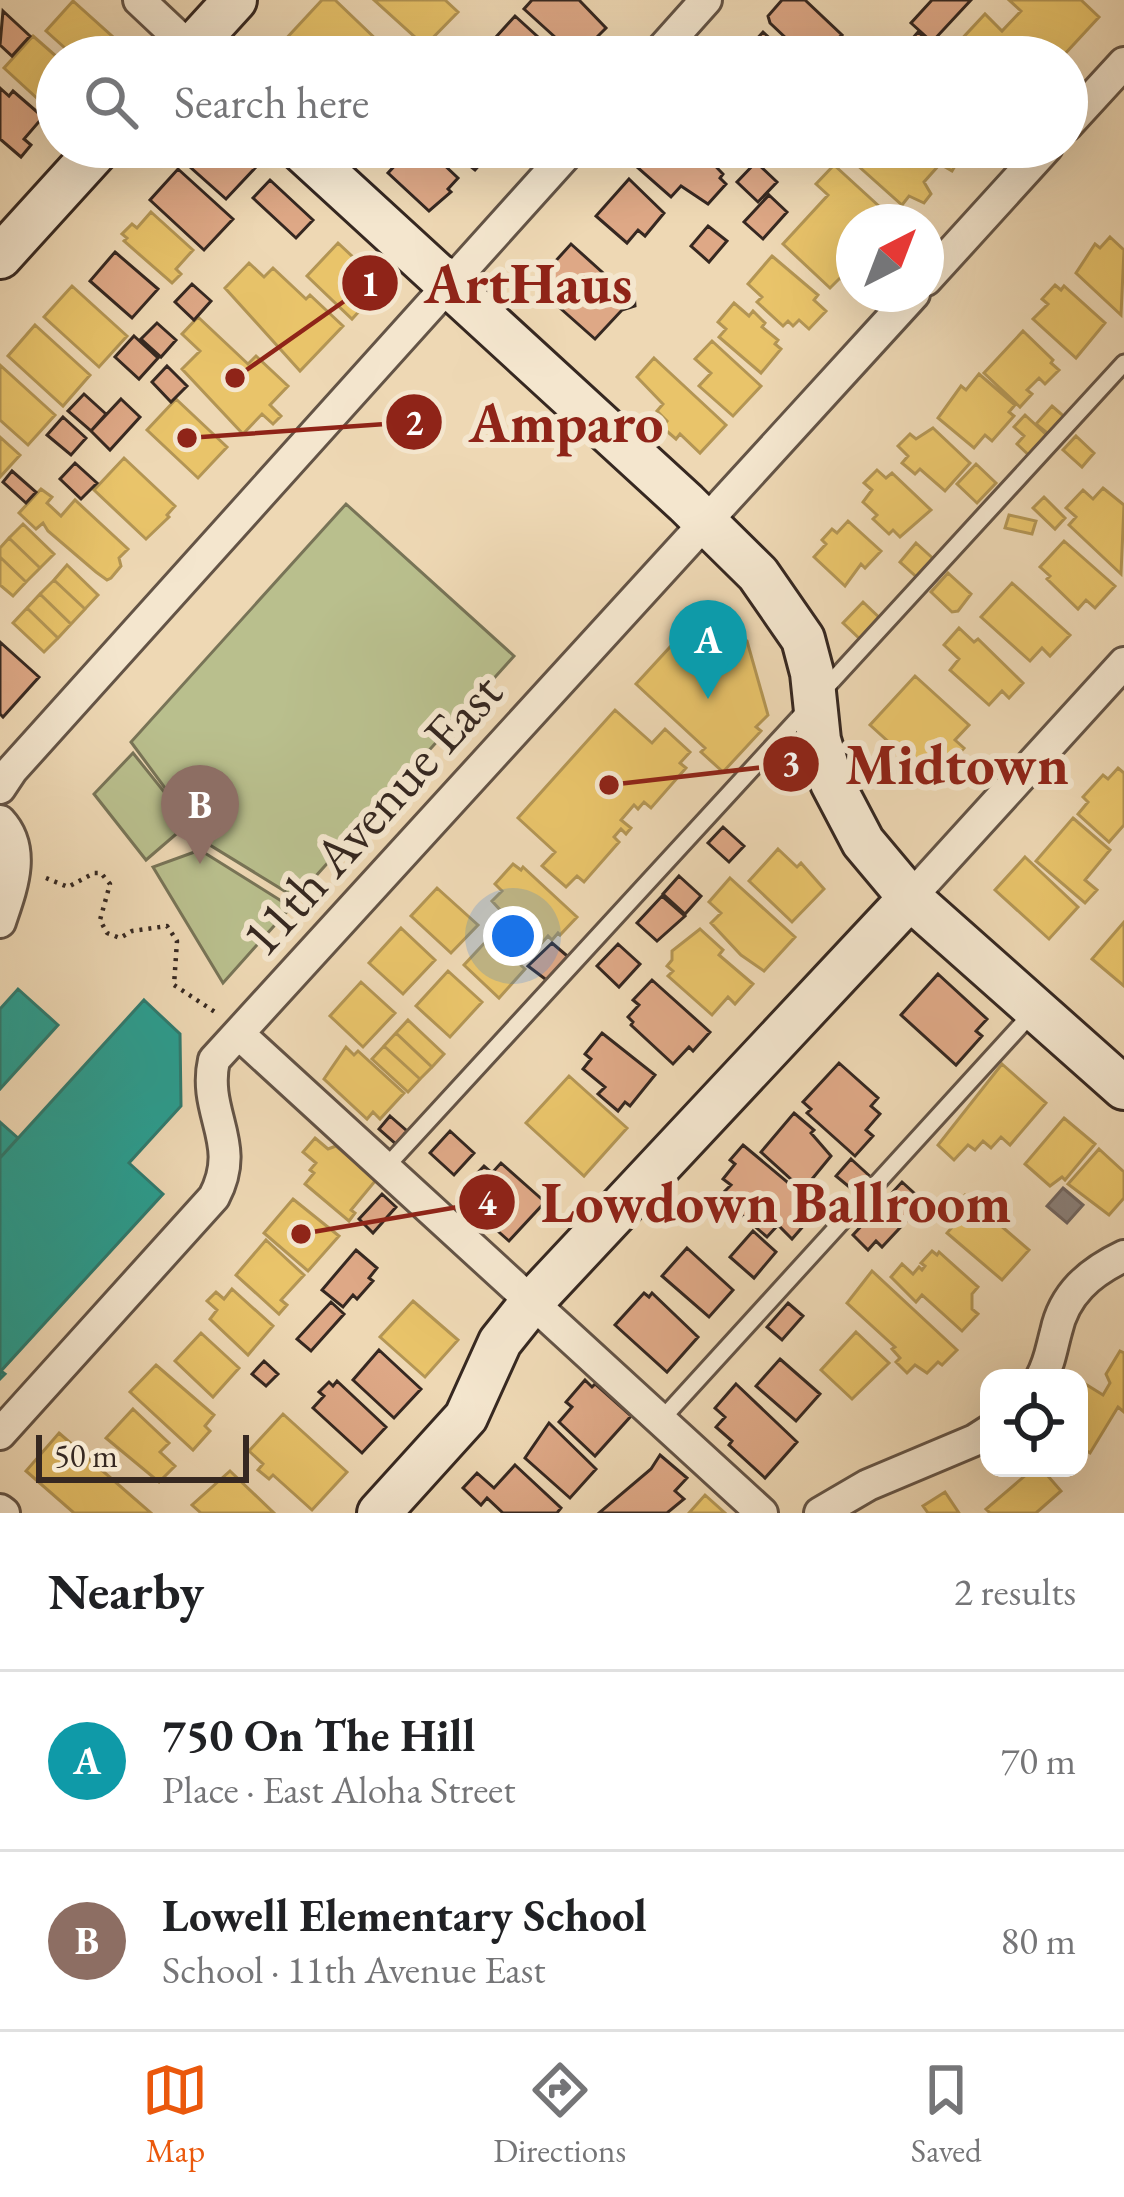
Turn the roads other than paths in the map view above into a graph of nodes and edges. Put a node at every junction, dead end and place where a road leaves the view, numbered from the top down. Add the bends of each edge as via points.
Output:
1 (140, 0) edge
2 (235, 0) edge
3 (706, 0) edge
4 (174, 36) edge
5 (206, 36) edge
6 (674, 36) edge
7 (1124, 63) edge
8 (1088, 102) edge
9 (81, 168) edge
10 (321, 168) edge
11 (554, 168) edge
12 (1028, 168) edge
13 (0, 256) edge
14 (944, 260) edge
15 (448, 284) junction
16 (898, 312) edge
17 (1124, 363) edge
18 (706, 522) junction
19 (1124, 663) edge
20 (815, 700) junction
21 (0, 788) edge
22 (0, 821) edge
23 (910, 898) junction
24 (0, 922) edge
25 (1036, 1010) junction
26 (239, 1034) junction
27 (1124, 1088) edge
28 (385, 1168) junction
29 (1124, 1256) edge
30 (532, 1302) junction
31 (1046, 1369) edge
32 (661, 1420) junction
33 (0, 1434) edge
34 (980, 1435) edge
35 (379, 1513) edge
36 (762, 1513) edge
37 (820, 1513) edge

1 - 4 street
2 - 5 street
3 - 6 street
7 - 8 street
9 - 13 street
10 - 15 street
11 - 15 street
12 - 14 street
15 - 18 street
15 - 21 street
16 - 18 street, 11th Avenue East
17 - 20 lane
18 - 20 street via 787,611 803,639
18 - 26 street, 11th Avenue East
19 - 23 street
20 - 23 street via 832,783 863,842
20 - 28 lane
22 - 24 street via 16,847
23 - 25 street
23 - 30 street
25 - 27 street
25 - 32 lane
26 - 28 street
26 - 33 street, 11th Avenue East via 214,1060 209,1081 227,1156 214,1197
28 - 30 street
29 - 31 street via 1073,1289
30 - 32 street
30 - 35 street via 500,1342 466,1417
32 - 36 street
34 - 37 street

